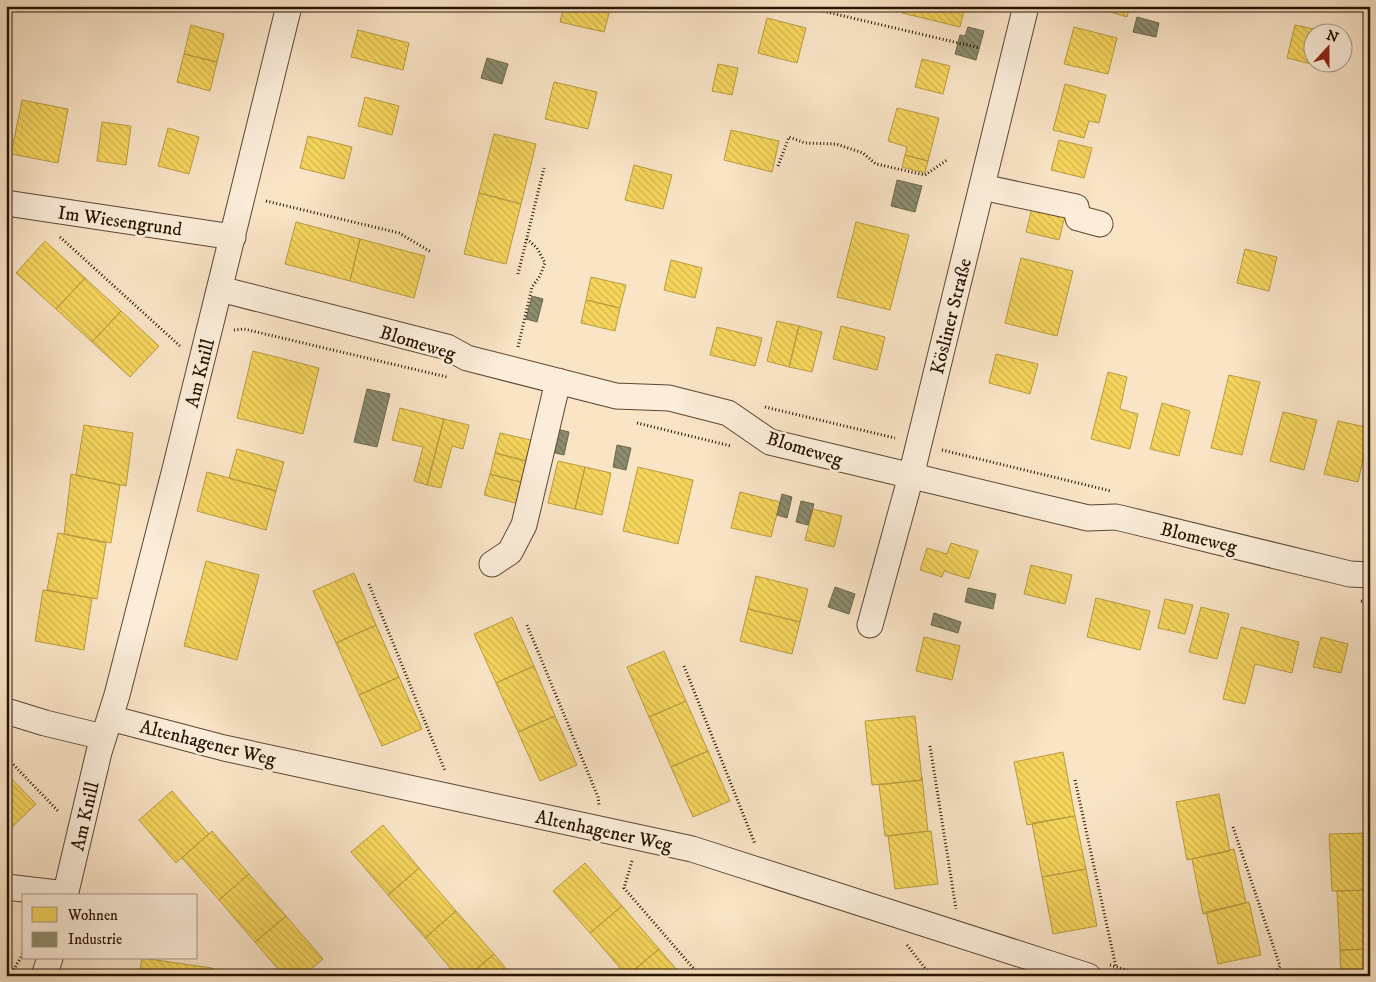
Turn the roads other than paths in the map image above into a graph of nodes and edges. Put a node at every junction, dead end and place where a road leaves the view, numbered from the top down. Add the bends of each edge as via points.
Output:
1 (289, 6) edge
2 (1026, 6) edge
3 (982, 186) junction
4 (6, 203) edge
5 (1100, 224) dead end
6 (233, 237) junction
7 (220, 289) junction
8 (558, 381) junction
9 (911, 476) junction
10 (492, 564) dead end
11 (1370, 575) edge
12 (870, 625) dead end
13 (6, 711) edge
14 (107, 728) junction
15 (6, 887) edge
16 (58, 894) edge
17 (66, 894) edge
18 (6, 899) edge
19 (22, 901) edge
20 (49, 960) edge
21 (44, 976) edge
22 (1088, 976) edge

1 - 6 street, Am Knill
2 - 3 street, Kösliner Straße
3 - 5 street via 1076,208 1078,218
3 - 9 street, Kösliner Straße
4 - 6 street, Im Wiesengrund
6 - 7 street, Am Knill
7 - 8 street, Blomeweg via 447,347 467,358
7 - 14 street, Am Knill
8 - 9 street, Blomeweg via 616,396 669,398 728,413 770,442
8 - 10 street via 524,525 510,552
9 - 11 street, Blomeweg via 1088,518 1116,517 1350,574
9 - 12 street, Kösliner Straße
13 - 14 street via 44,724
14 - 17 street, Am Knill
14 - 22 street, Altenhagener Weg via 234,750 692,850
15 - 16 street
18 - 19 street
20 - 21 street

